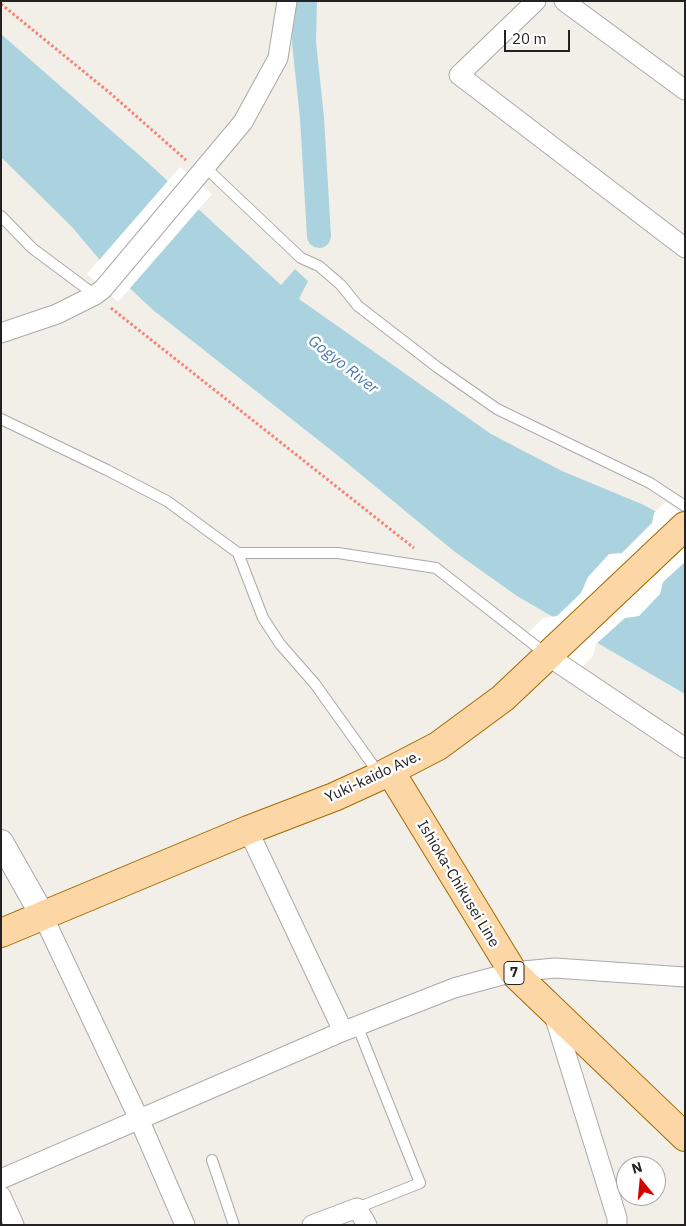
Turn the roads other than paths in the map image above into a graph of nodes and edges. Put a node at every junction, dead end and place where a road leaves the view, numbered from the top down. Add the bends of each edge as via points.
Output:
1 (286, 1) edge
2 (536, 1) edge
3 (564, 1) edge
4 (685, 90) edge
5 (201, 174) junction
6 (1, 216) edge
7 (685, 248) edge
8 (99, 292) junction
9 (1, 333) edge
10 (1, 419) edge
11 (685, 506) edge
12 (685, 526) edge
13 (238, 553) junction
14 (552, 653) junction
15 (685, 748) edge
16 (385, 773) junction
17 (248, 830) junction
18 (1, 842) edge
19 (44, 916) junction
20 (1, 933) edge
21 (513, 972) junction
22 (685, 977) edge
23 (552, 1011) junction
24 (350, 1028) junction
25 (139, 1119) junction
26 (685, 1137) edge
27 (212, 1160) dead end
28 (1, 1179) edge
29 (1, 1196) edge
30 (357, 1208) junction
31 (14, 1225) edge
32 (185, 1225) edge
33 (234, 1225) edge
34 (312, 1225) edge
35 (367, 1225) edge
36 (617, 1225) edge

1 - 5 street via 278,58 267,82 243,122
2 - 7 street via 459,75
3 - 4 street
5 - 8 street
5 - 11 lane via 301,258 318,266 341,285 358,306 497,409 650,483
6 - 8 lane via 32,248
8 - 9 street via 57,314
10 - 13 lane via 167,501
12 - 14 main road, Yuki-kaido Ave.
13 - 14 lane via 338,553 436,568
13 - 16 lane via 263,618 280,644
14 - 15 street
14 - 16 main road, Yuki-kaido Ave. via 471,723 438,746
16 - 17 main road, Yuki-kaido Ave. via 334,797
16 - 21 main road, Ishioka-Chikusei Line / 7
17 - 19 main road, Yuki-kaido Ave.
17 - 24 street
18 - 19 street
19 - 20 main road, Yuki-kaido Ave.
19 - 25 street
21 - 22 street via 556,968
21 - 23 main road, Ishioka-Chikusei Line / 7
21 - 24 street via 454,988
23 - 26 main road, Ishioka-Chikusei Line / 7
23 - 36 street
24 - 25 street
24 - 30 lane via 420,1183
25 - 28 street
25 - 32 street
27 - 33 lane
29 - 31 street
30 - 34 street
30 - 35 street

